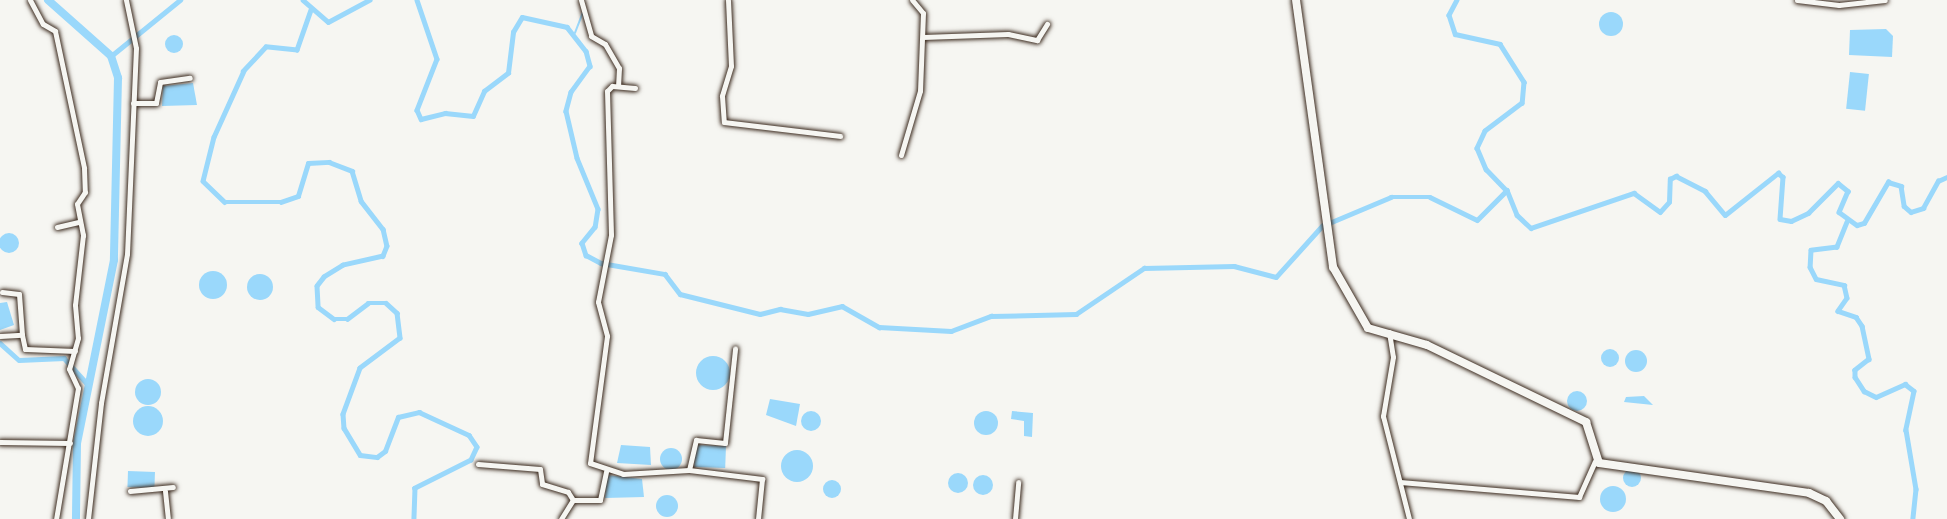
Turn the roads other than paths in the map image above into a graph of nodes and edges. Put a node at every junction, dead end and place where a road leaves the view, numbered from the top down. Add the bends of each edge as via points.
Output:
1 (30, 0) edge
2 (126, 0) edge
3 (581, 0) edge
4 (728, 0) edge
5 (912, 0) edge
6 (1296, 0) edge
7 (1797, 0) edge
8 (1885, 0) edge
9 (1047, 24) dead end
10 (923, 37) junction
11 (190, 78) dead end
12 (618, 86) junction
13 (635, 88) dead end
14 (133, 103) junction
15 (840, 136) dead end
16 (901, 155) dead end
17 (78, 222) junction
18 (57, 227) dead end
19 (2, 292) dead end
20 (1385, 331) junction
21 (22, 335) junction
22 (0, 336) edge
23 (735, 349) dead end
24 (75, 351) junction
25 (0, 442) edge
26 (70, 443) junction
27 (1595, 461) junction
28 (478, 465) dead end
29 (689, 470) junction
30 (606, 472) junction
31 (1018, 482) dead end
32 (1400, 482) junction
33 (173, 487) dead end
34 (165, 490) junction
35 (130, 491) dead end
36 (573, 500) junction
37 (168, 518) edge
38 (56, 519) edge
39 (88, 519) edge
40 (561, 519) edge
41 (758, 519) edge
42 (1015, 519) edge
43 (1409, 519) edge
44 (1840, 519) edge

1 - 17 street via 43,24 54,29 74,106 85,188 77,204
2 - 14 street via 136,48
3 - 12 street via 591,36 605,44 619,68
4 - 15 street via 730,66 722,96 724,122
5 - 10 street via 923,13
6 - 20 main road via 1329,234 1340,284 1371,330
7 - 8 street via 1839,5
9 - 10 street via 1037,40 1008,34
10 - 16 street via 920,91
11 - 14 street via 160,82 156,103
12 - 13 street
12 - 30 street via 607,91 609,260 599,289 607,336 590,458 594,469
14 - 39 street via 127,254 101,403
17 - 18 street
17 - 24 street via 82,249
19 - 21 street via 18,294
20 - 27 main road via 1523,388 1586,422 1593,433
20 - 32 street via 1393,357 1383,416
21 - 22 street
21 - 24 street via 25,349
23 - 29 street via 725,443 696,440
24 - 26 street via 69,367 78,388
25 - 26 street
26 - 38 street
27 - 32 street via 1585,492 1577,497
27 - 44 main road via 1809,493 1826,501
28 - 36 street via 540,469 542,484 568,492
29 - 30 street
29 - 41 street via 762,479
30 - 36 street via 600,500
31 - 42 street
32 - 43 street
33 - 34 street
34 - 35 street
34 - 37 street
36 - 40 street

